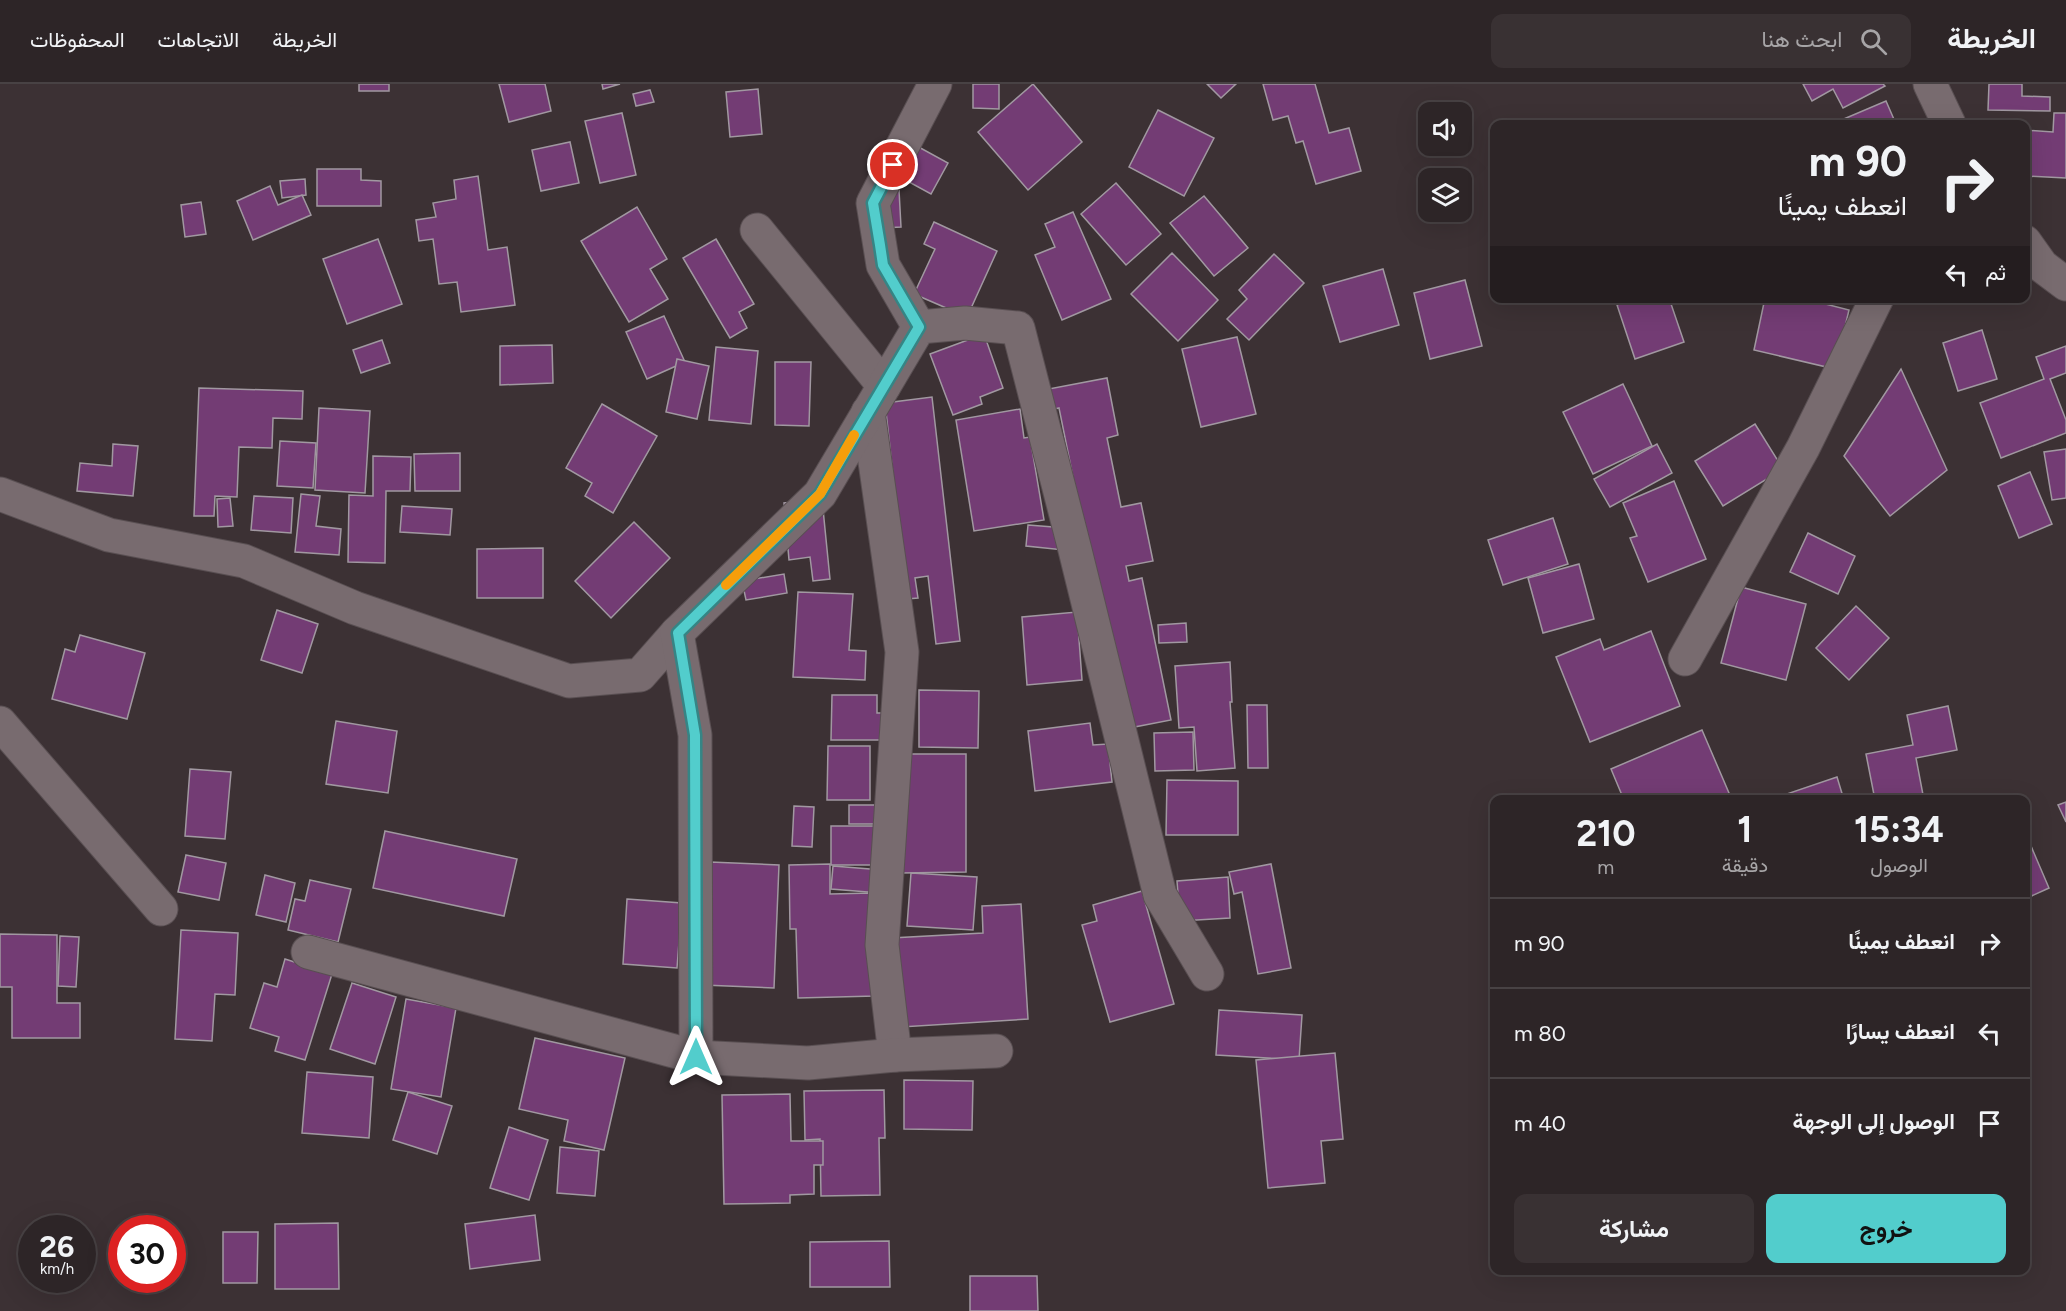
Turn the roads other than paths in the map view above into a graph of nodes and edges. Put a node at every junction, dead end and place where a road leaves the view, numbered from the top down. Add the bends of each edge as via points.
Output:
1 (935, 84) edge
2 (1930, 84) edge
3 (1948, 120) edge
4 (758, 230) dead end
5 (2030, 249) edge
6 (2066, 284) edge
7 (1875, 303) edge
8 (919, 327) junction
9 (876, 399) junction
10 (0, 494) edge
11 (678, 633) junction
12 (1685, 658) dead end
13 (0, 723) edge
14 (161, 909) dead end
15 (308, 952) dead end
16 (1207, 974) dead end
17 (996, 1051) dead end
18 (895, 1055) junction
19 (696, 1057) junction

1 - 8 street via 873,203 883,265
2 - 3 street
4 - 9 street
5 - 6 street via 2042,266
7 - 12 street via 1803,448
8 - 9 street
8 - 16 street via 965,323 1018,328 1160,895
9 - 11 street via 820,494
9 - 18 street via 902,652 882,945
10 - 11 street via 109,536 244,561 355,608 569,681 640,675
11 - 19 street via 695,735
13 - 14 street
15 - 19 street
17 - 18 street
18 - 19 street via 808,1064

